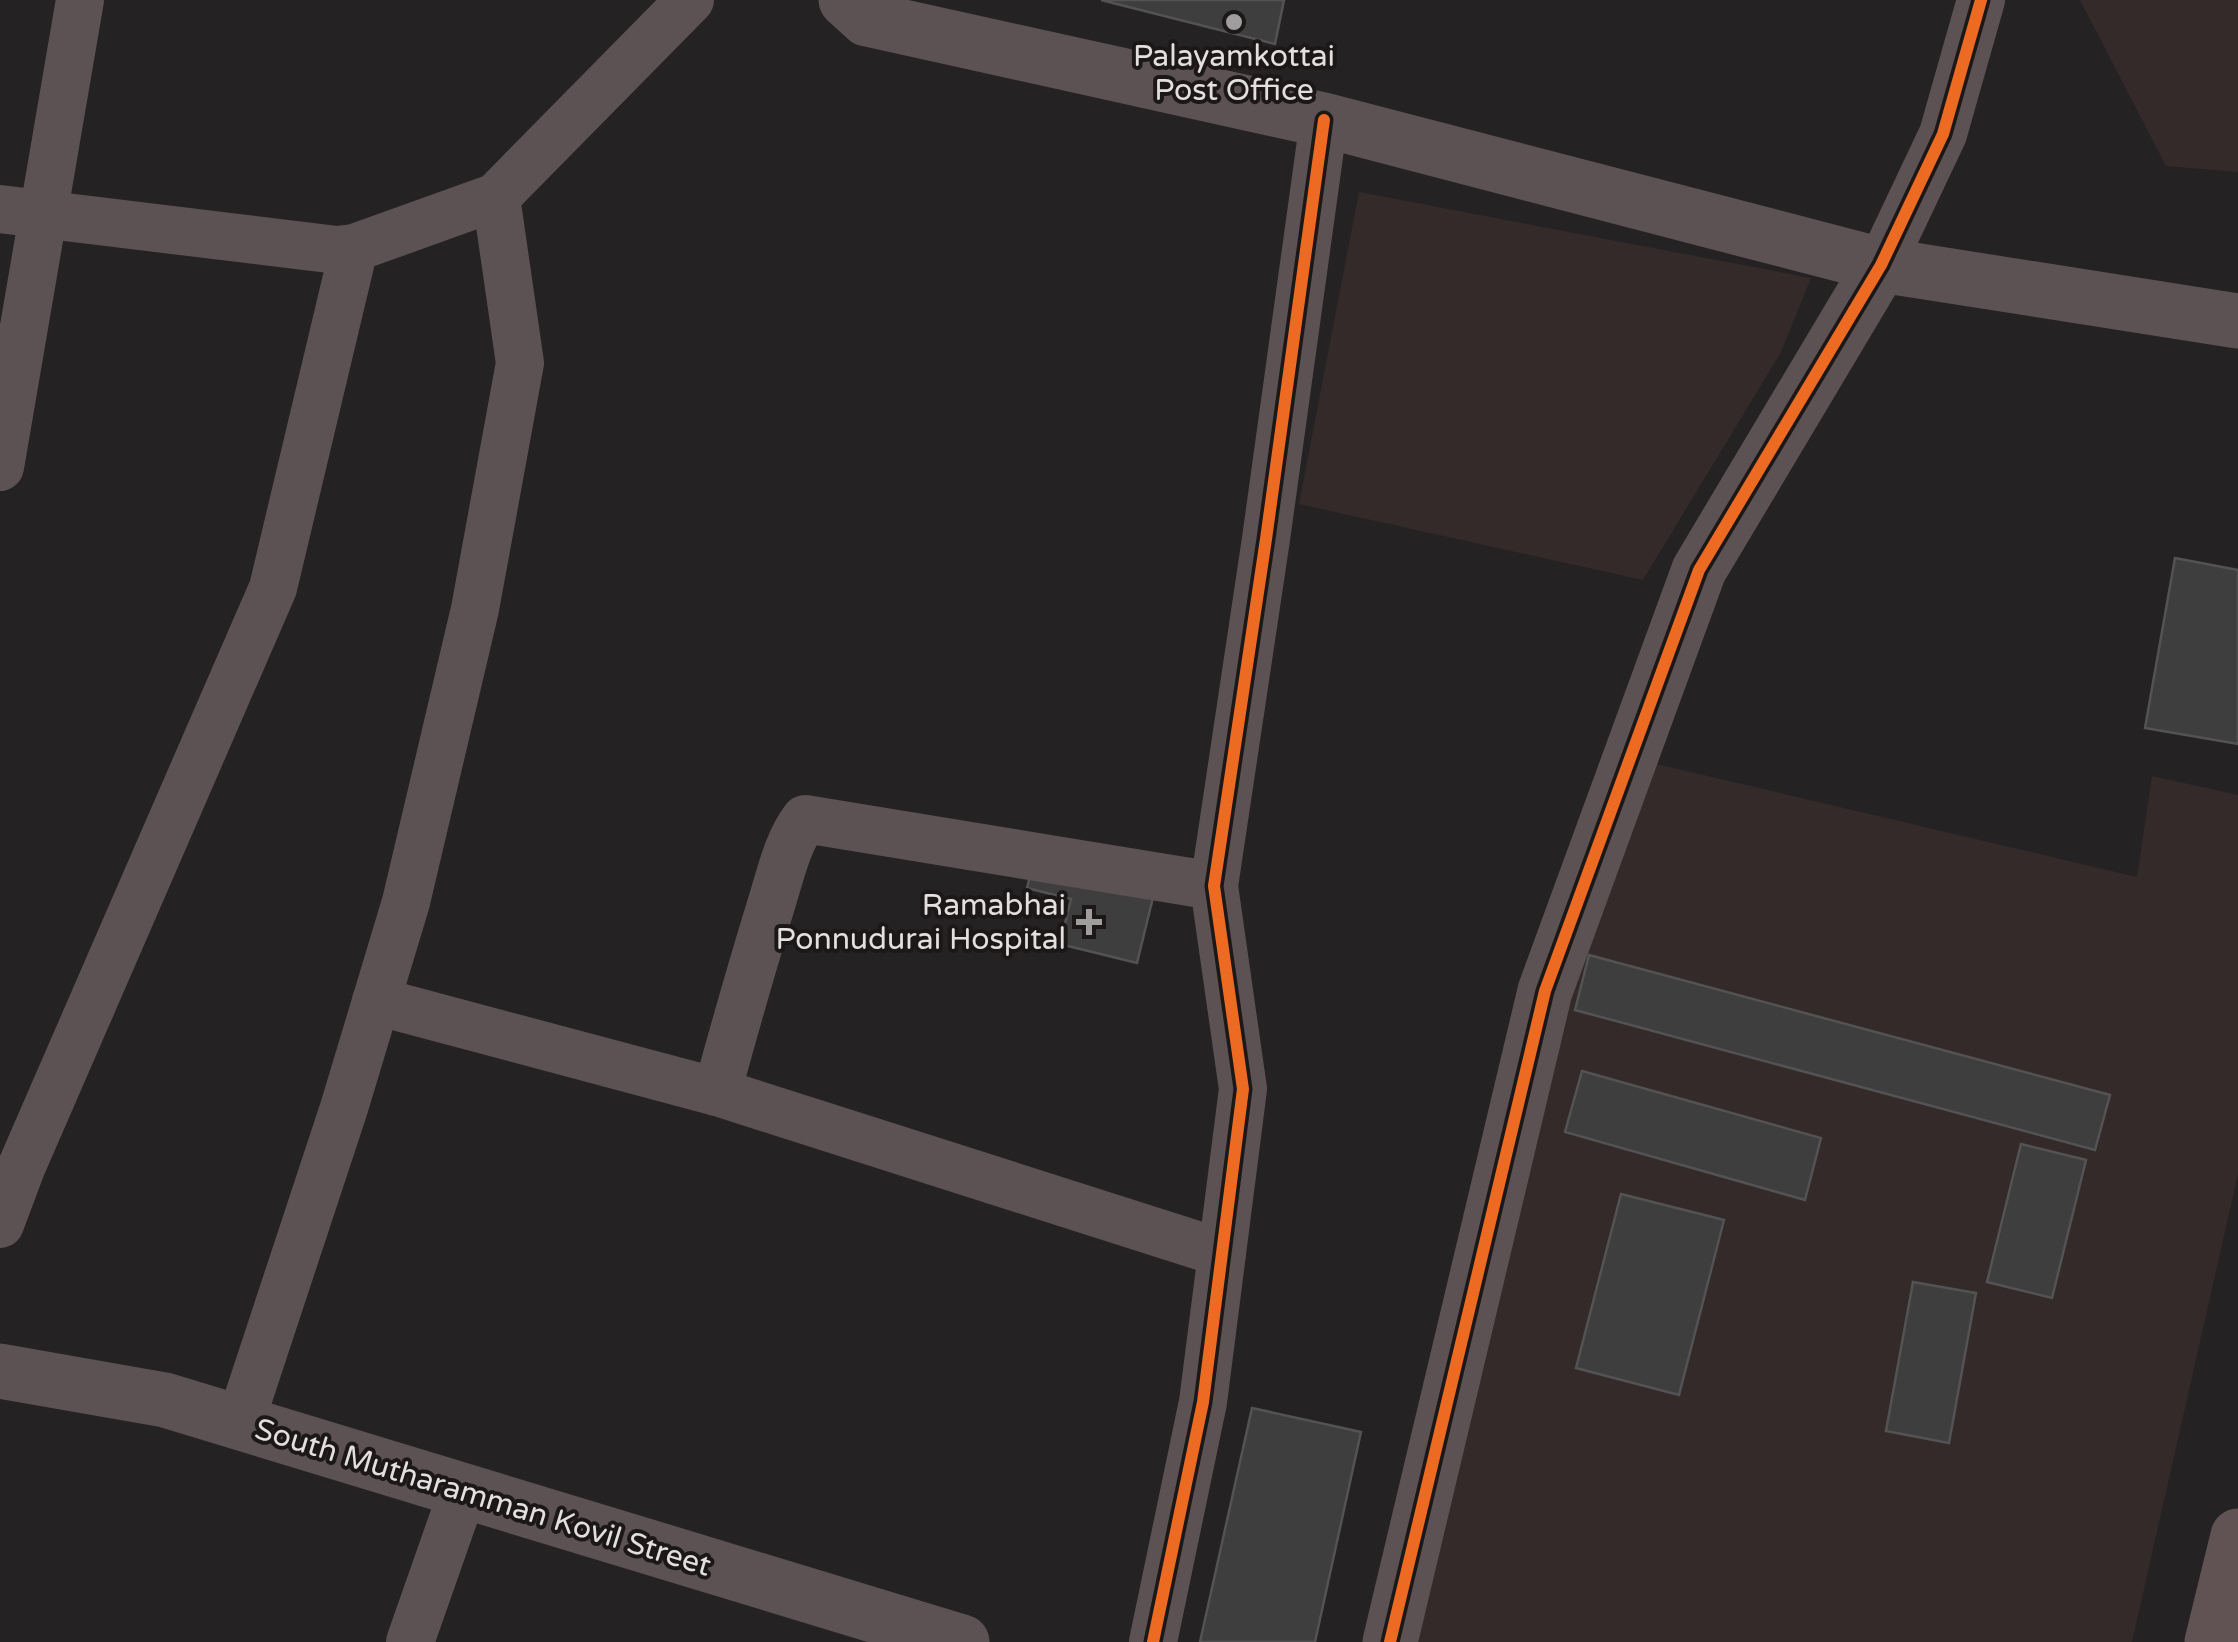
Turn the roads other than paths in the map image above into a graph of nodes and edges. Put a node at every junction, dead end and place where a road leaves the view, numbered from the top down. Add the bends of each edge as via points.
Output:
1 (80, 0) edge
2 (690, 0) edge
3 (846, 0) edge
4 (1981, 0) edge
5 (1324, 120) junction
6 (496, 196) junction
7 (21, 211) edge
8 (354, 248) junction
9 (1881, 265) junction
10 (2238, 320) edge
11 (0, 467) edge
12 (1214, 886) junction
13 (376, 1001) junction
14 (717, 1092) junction
15 (0, 1224) edge
16 (1222, 1253) junction
17 (0, 1371) edge
18 (240, 1423) junction
19 (463, 1491) junction
20 (2238, 1536) edge
21 (410, 1642) edge
22 (962, 1642) edge
23 (1154, 1642) edge
24 (1390, 1642) edge
25 (2212, 1642) edge

1 - 7 street
2 - 6 street
3 - 5 street via 868,19
4 - 9 street via 1943,134
5 - 9 street
5 - 12 street
6 - 8 street
6 - 13 street via 520,363 474,609 406,902
7 - 8 street
7 - 11 street
8 - 15 street via 273,588
9 - 10 street
9 - 24 street via 1699,570 1552,972
12 - 14 street via 805,819 784,863
12 - 16 street via 1244,1089
13 - 14 street
13 - 18 street
14 - 16 street
16 - 23 street via 1203,1402
17 - 18 street, South Mutharamman Kovil Street via 165,1400
18 - 19 street, South Mutharamman Kovil Street
19 - 21 street
19 - 22 street, South Mutharamman Kovil Street
20 - 25 main road

